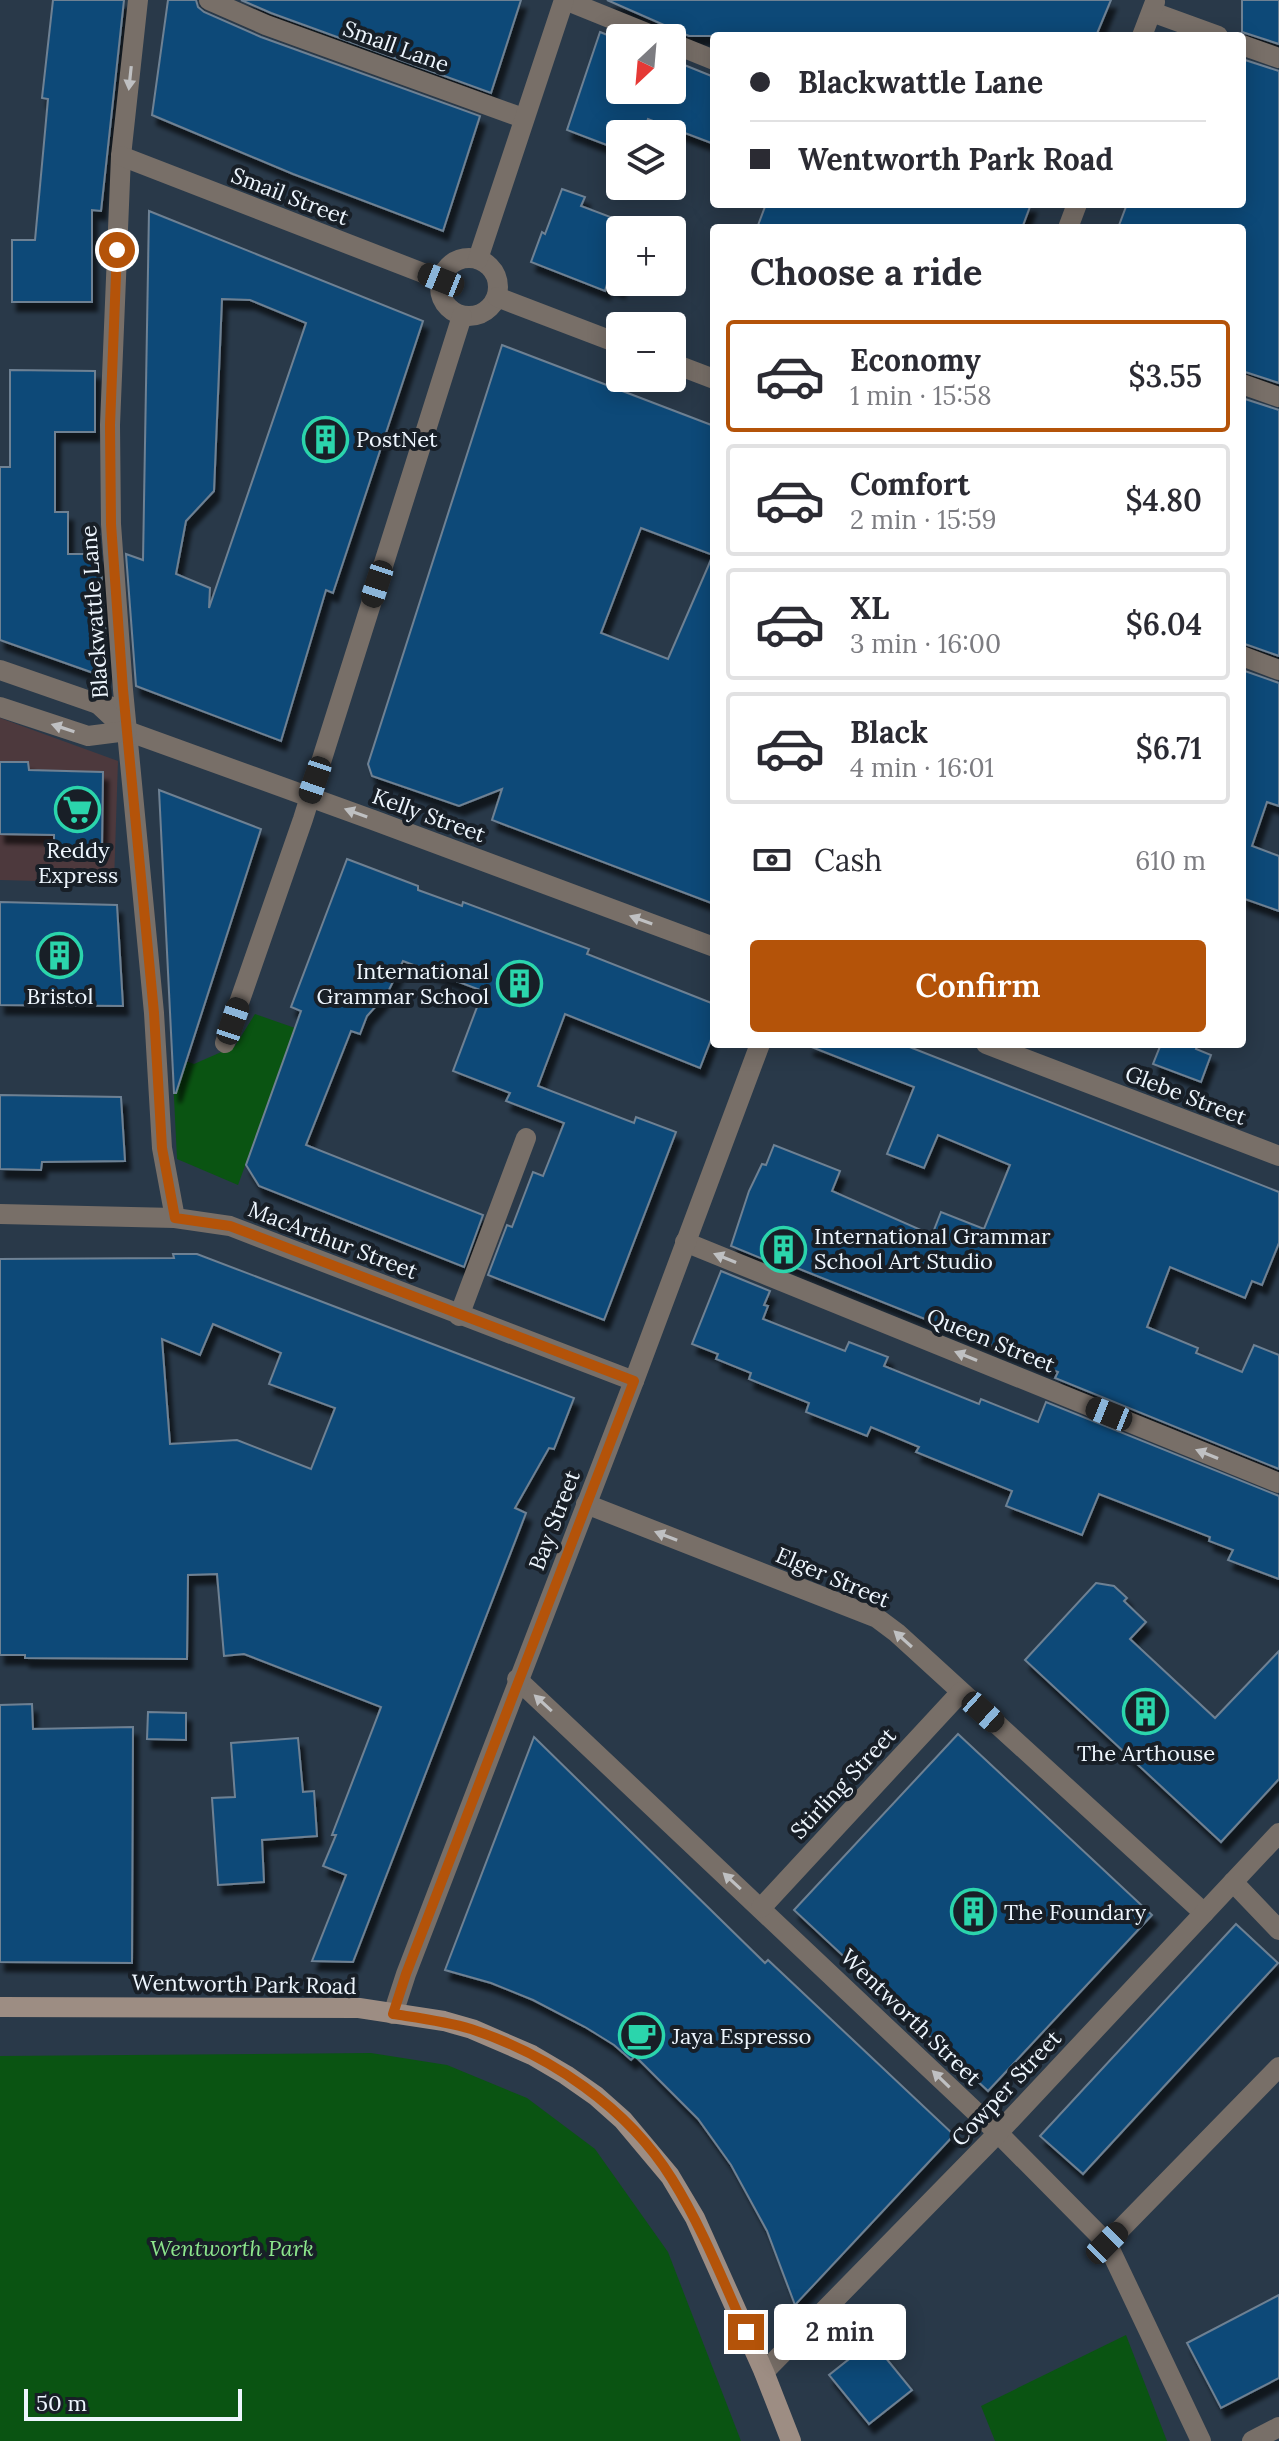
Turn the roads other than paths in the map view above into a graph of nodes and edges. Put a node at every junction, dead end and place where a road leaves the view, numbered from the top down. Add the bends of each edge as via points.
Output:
1 (138, 0) edge
2 (209, 0) edge
3 (564, 0) edge
4 (1154, 6) edge
5 (624, 24) edge
6 (1144, 32) edge
7 (1209, 32) edge
8 (1246, 46) edge
9 (686, 49) edge
10 (710, 58) edge
11 (1279, 58) edge
12 (523, 118) junction
13 (121, 156) junction
14 (478, 259) junction
15 (441, 280) junction
16 (497, 297) junction
17 (462, 316) junction
18 (606, 339) edge
19 (686, 368) edge
20 (710, 377) edge
21 (1246, 385) edge
22 (1279, 397) edge
23 (1246, 658) edge
24 (0, 670) edge
25 (1279, 670) edge
26 (98, 704) junction
27 (0, 707) edge
28 (125, 709) junction
29 (127, 731) junction
30 (310, 797) junction
31 (710, 946) edge
32 (225, 1043) dead end
33 (758, 1048) edge
34 (996, 1048) edge
35 (526, 1138) dead end
36 (1279, 1156) edge
37 (0, 1214) edge
38 (175, 1218) junction
39 (685, 1242) junction
40 (459, 1316) junction
41 (634, 1381) junction
42 (1279, 1483) edge
43 (586, 1504) junction
44 (517, 1679) junction
45 (961, 1692) junction
46 (1279, 1833) edge
47 (1233, 1882) junction
48 (761, 1908) junction
49 (1204, 1913) junction
50 (1279, 1930) edge
51 (0, 2007) edge
52 (393, 2014) junction
53 (1279, 2067) edge
54 (998, 2133) junction
55 (1107, 2243) junction
56 (764, 2372) junction
57 (1279, 2427) edge
58 (791, 2441) edge
59 (1201, 2441) edge
60 (1252, 2441) edge

1 -> 13 street, Blackwattle Lane
2 - 12 street, Small Lane
3 - 5 street
3 - 12 street
4 - 6 street
4 - 7 street
8 - 11 street
9 - 10 street
12 - 14 street
13 - 15 street, Smail Street
13 - 28 street, Blackwattle Lane via 110,439
14 - 15 street via 459,259
14 - 16 street via 493,270
15 - 17 street via 442,298
16 - 17 street via 479,315
16 - 18 street
17 - 30 street
19 - 20 street
21 - 22 street
23 - 25 street
24 - 26 street, Kelly Street
26 - 28 street, Kelly Street
26 - 29 street, Kelly Street
29 -> 27 street, Kelly Street via 88,736
28 - 29 street, Blackwattle Lane
29 - 30 street, Kelly Street
29 - 38 street, Blackwattle Lane via 162,1148
31 -> 30 street, Kelly Street
30 - 32 street
33 - 39 street, Bay Street
34 - 36 street, Glebe Street
35 - 40 street
37 - 38 street, MacArthur Street
38 - 40 street, MacArthur Street via 230,1226
39 - 41 street, Bay Street
42 -> 39 street, Queen Street
40 - 41 street, MacArthur Street
41 - 43 street, Bay Street
43 - 44 street, Bay Street
45 -> 43 street, Elger Street via 877,1618
48 -> 44 street, Wentworth Street
44 - 52 street, Bay Street
45 - 48 street, Stirling Street
45 - 49 street, Elger Street
46 - 47 street, Cowper Street
47 - 49 street, Cowper Street
47 - 50 street
54 -> 48 street, Wentworth Street
49 - 54 street, Cowper Street
51 - 52 street, Wentworth Park Road via 328,2007
52 - 56 street, Wentworth Park Road via 444,2021 502,2041 566,2075 623,2120 670,2176 695,2218
53 - 55 street
54 - 55 street, Wentworth Street
54 - 56 street, Cowper Street
55 - 59 street, Wentworth Street
56 - 58 street, Wentworth Park Road
57 - 60 street

